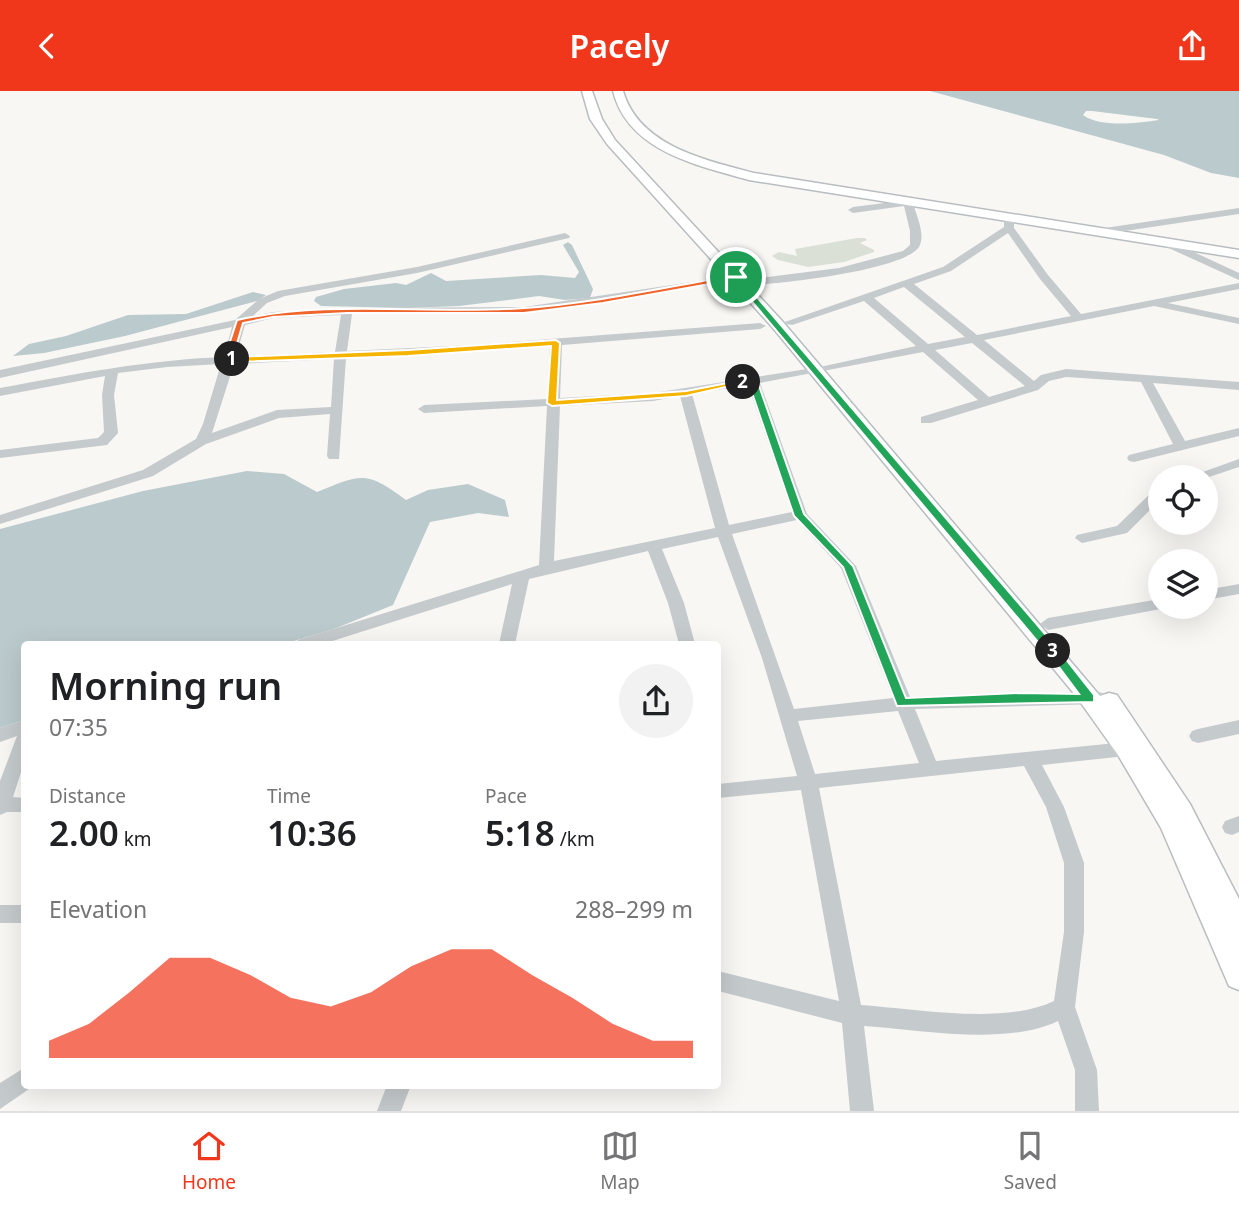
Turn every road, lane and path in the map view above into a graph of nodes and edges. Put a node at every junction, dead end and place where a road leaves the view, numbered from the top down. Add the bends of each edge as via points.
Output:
1 (587, 91) edge
2 (595, 91) edge
3 (618, 91) edge
4 (908, 203) junction
5 (853, 210) dead end
6 (1239, 211) edge
7 (1009, 224) junction
8 (1098, 232) junction
9 (565, 236) dead end
10 (1166, 243) junction
11 (1239, 254) edge
12 (1239, 277) edge
13 (743, 279) junction
14 (907, 284) junction
15 (1239, 286) edge
16 (865, 296) junction
17 (1152, 304) junction
18 (347, 311) junction
19 (1077, 316) junction
20 (240, 321) junction
21 (1239, 321) edge
22 (788, 323) junction
23 (760, 326) dead end
24 (973, 339) junction
25 (556, 343) junction
26 (926, 348) junction
27 (340, 355) junction
28 (228, 360) junction
29 (821, 369) junction
30 (112, 370) junction
31 (0, 374) edge
32 (1145, 379) junction
33 (752, 380) junction
34 (1239, 386) edge
35 (1034, 387) junction
36 (0, 392) edge
37 (686, 394) junction
38 (988, 402) junction
39 (552, 403) junction
40 (424, 409) dead end
41 (337, 410) junction
42 (926, 420) dead end
43 (1239, 432) edge
44 (201, 441) junction
45 (1181, 447) junction
46 (0, 454) edge
47 (334, 456) dead end
48 (1134, 458) dead end
49 (1239, 463) edge
50 (1218, 470) edge
51 (1148, 504) edge
52 (800, 516) junction
53 (0, 520) edge
54 (723, 530) junction
55 (1082, 538) dead end
56 (653, 545) junction
57 (546, 568) junction
58 (522, 575) junction
59 (1239, 589) edge
60 (1218, 593) edge
61 (1148, 606) edge
62 (1048, 624) junction
63 (334, 640) edge
64 (508, 641) edge
65 (686, 641) edge
66 (1099, 698) junction
67 (902, 703) junction
68 (788, 716) junction
69 (1239, 727) edge
70 (21, 728) edge
71 (0, 735) edge
72 (1198, 736) dead end
73 (21, 748) edge
74 (1126, 748) junction
75 (1029, 758) junction
76 (930, 769) junction
77 (809, 783) junction
78 (721, 791) edge
79 (1, 805) edge
80 (21, 805) edge
81 (0, 914) edge
82 (21, 914) edge
83 (1239, 930) edge
84 (1239, 977) edge
85 (721, 982) edge
86 (1064, 1007) junction
87 (852, 1015) junction
88 (21, 1081) edge
89 (397, 1089) edge
90 (0, 1097) edge
91 (389, 1111) edge
92 (862, 1111) edge
93 (1087, 1111) edge

1 - 13 main road via 596,120 611,142
2 - 13 main road via 604,118 616,135
3 - 4 main road via 621,109 637,128 697,160 786,184
4 - 5 street
4 - 7 main road
4 - 13 street via 916,237 912,251 905,256 794,278
6 - 8 street
7 - 8 main road
7 - 14 street via 947,269
7 - 19 street
8 - 10 main road
9 - 20 street via 416,270 282,293 263,301
10 - 11 main road
10 - 12 street
13 - 18 street via 524,310
13 - 22 main road
13 - 29 main road
14 - 16 street
14 - 24 street
15 - 17 street
16 - 22 street
16 - 26 street
17 - 19 street
17 - 21 street
18 - 20 street
18 - 27 street
19 - 24 street
20 - 28 street
20 - 31 street
22 - 29 main road
23 - 25 street
24 - 26 street
24 - 35 street
25 - 27 street
25 - 39 street
26 - 29 street
26 - 38 street
27 - 28 street
27 - 41 street
28 - 30 street
28 - 44 street
29 - 33 street
29 - 62 main road
29 - 66 main road via 1028,621
30 - 36 street
30 - 46 street via 108,439
32 - 34 street
32 - 35 street via 1066,373 1045,378
32 - 45 street
33 - 37 street
33 - 52 street
35 - 38 street
37 - 39 street
37 - 54 street
38 - 42 street
39 - 40 street
39 - 57 street
41 - 44 street via 276,414
41 - 47 street
43 - 45 street
44 - 53 street via 148,473
45 - 48 street
49 - 50 street
51 - 55 street via 1122,530
52 - 54 street
52 - 67 street via 848,566
54 - 56 street
54 - 68 street
56 - 57 street
56 - 65 street
57 - 58 street
58 - 63 street
58 - 64 street
59 - 60 street
61 - 62 street
62 - 66 main road
66 - 67 street
66 - 74 main road
66 - 83 main road via 1145,750 1217,876
67 - 68 street
67 - 76 street
68 - 77 street
69 - 72 street
70 - 71 street
73 - 79 street
74 - 75 street
74 - 84 main road via 1171,823
75 - 76 street
75 - 86 street via 1055,807 1074,863 1074,932
76 - 77 street
77 - 78 street
77 - 87 street
79 - 80 street
81 - 82 street
85 - 87 street
86 - 87 street via 1040,1019 1001,1025
86 - 93 street via 1086,1070
87 - 92 street
88 - 90 street
89 - 91 street

